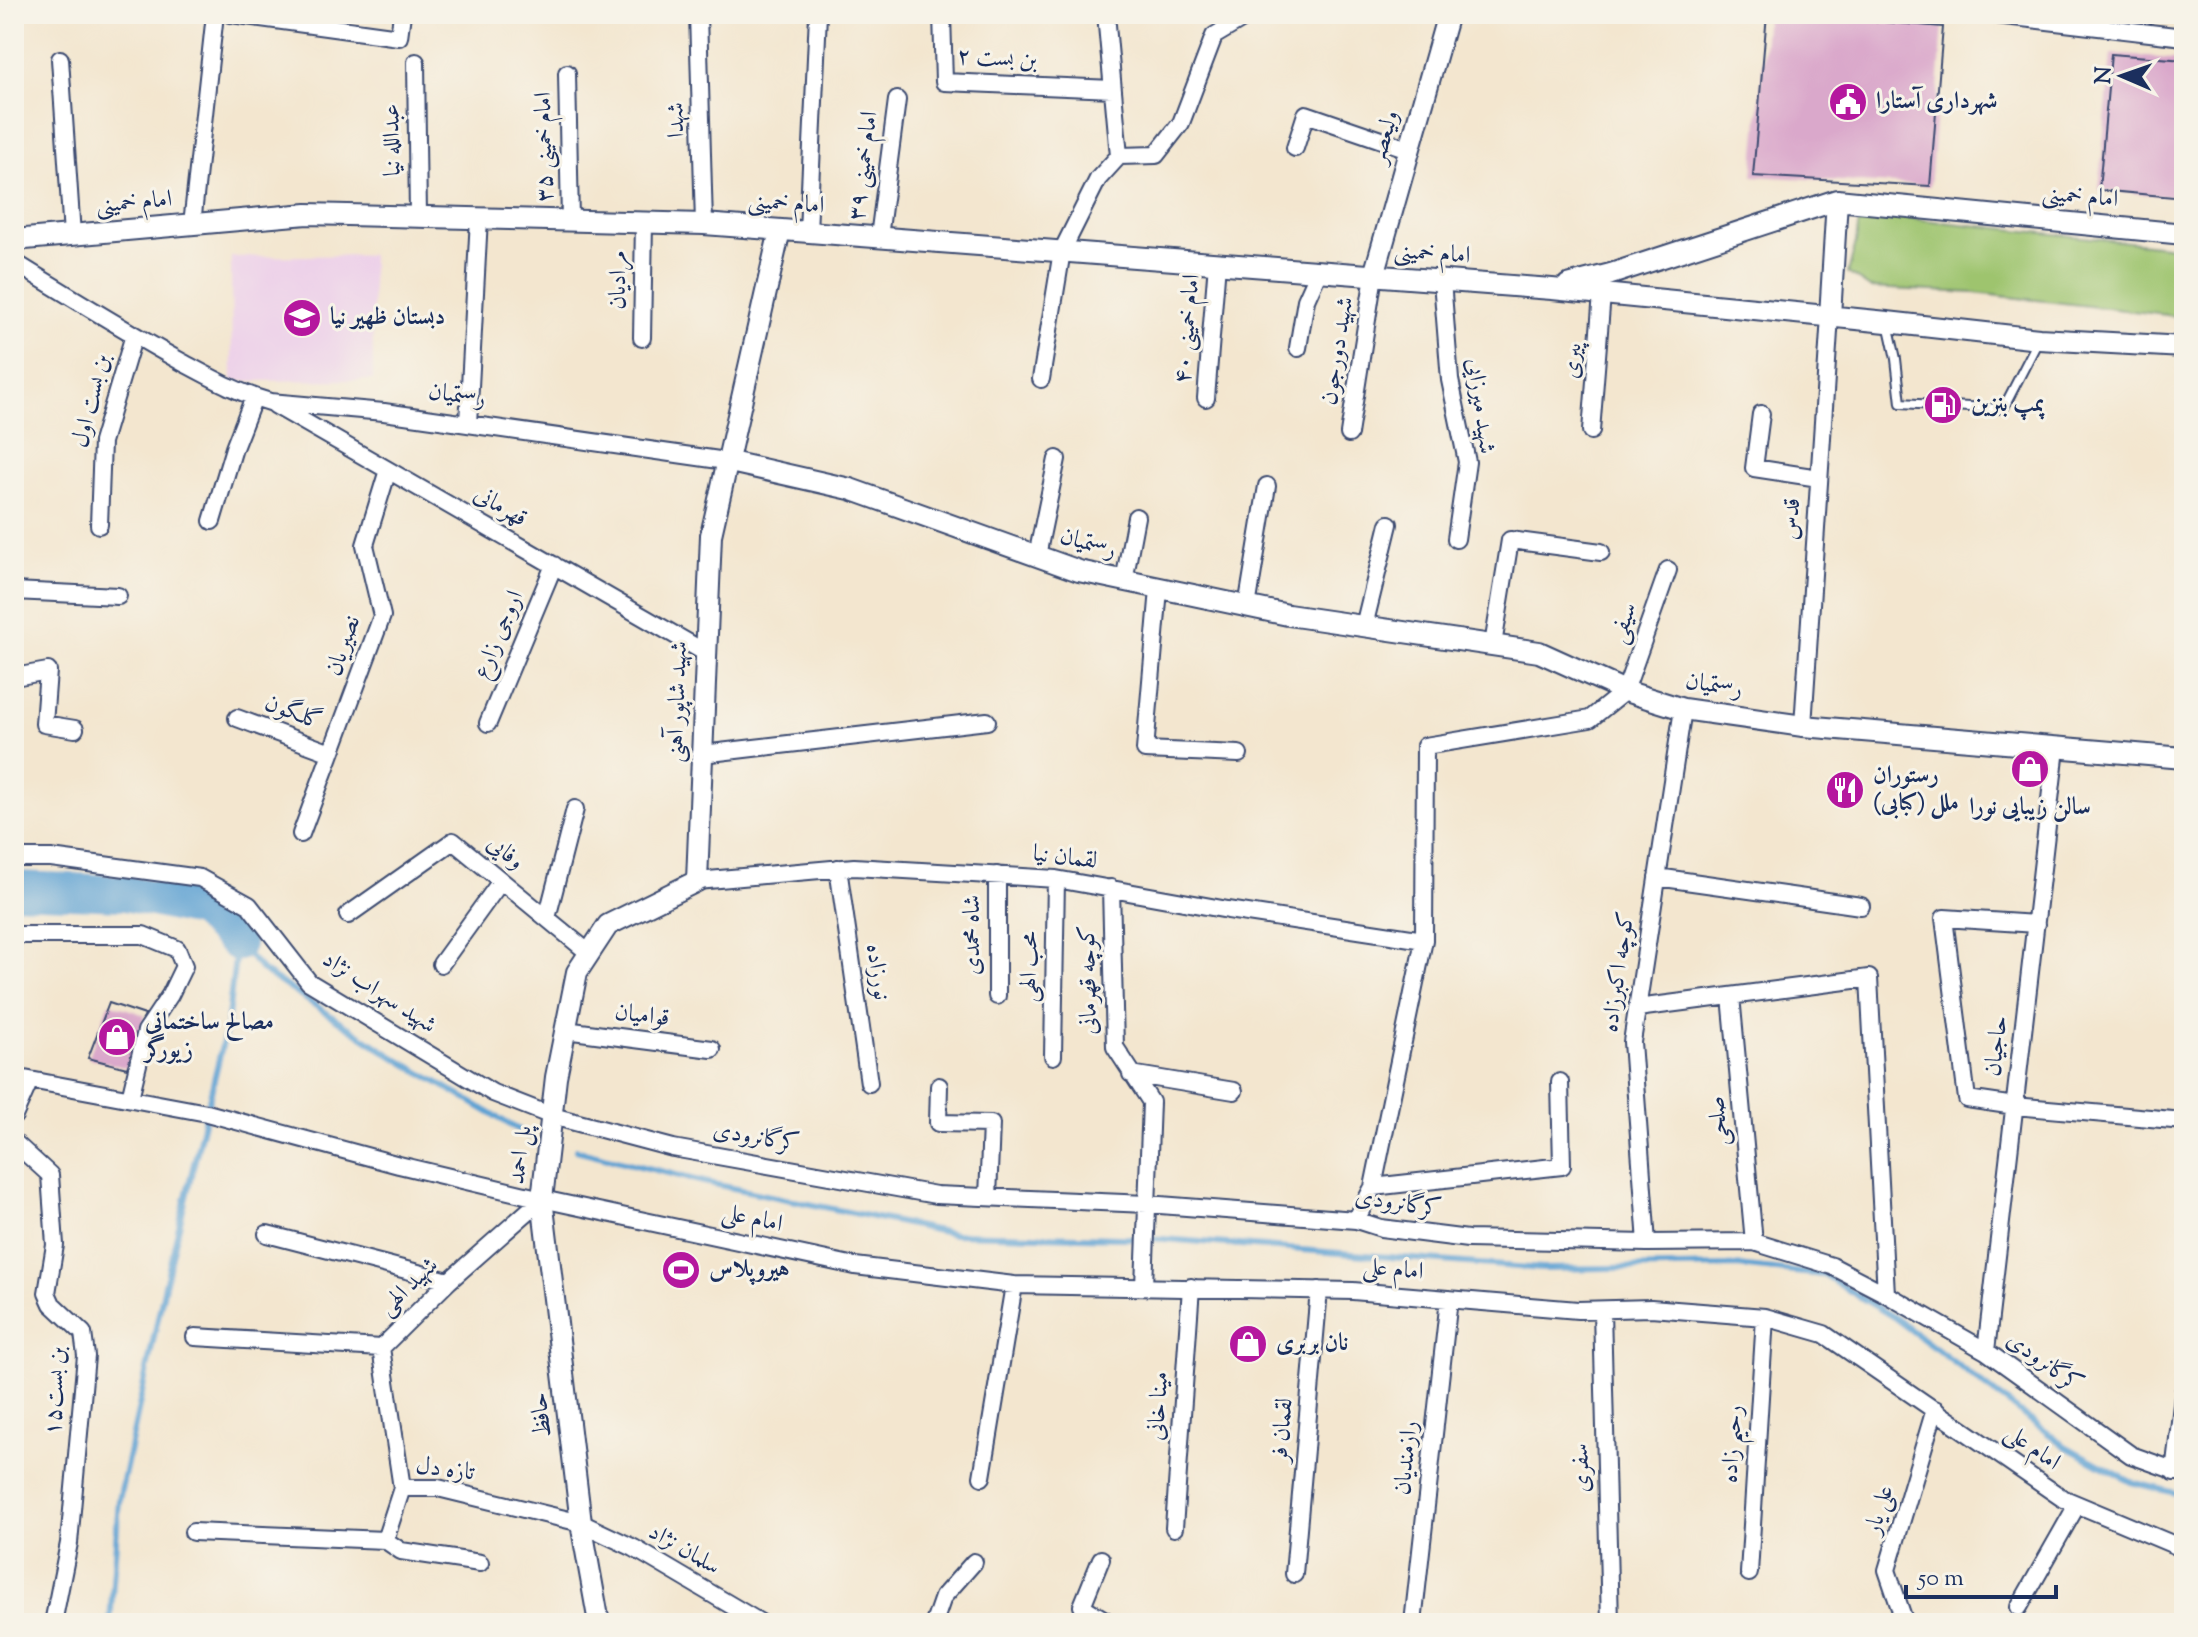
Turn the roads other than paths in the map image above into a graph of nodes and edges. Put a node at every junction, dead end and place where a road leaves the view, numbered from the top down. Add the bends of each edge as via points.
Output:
1 (215, 14) edge
2 (231, 14) edge
3 (402, 14) edge
4 (698, 14) edge
5 (818, 14) edge
6 (942, 14) edge
7 (1106, 14) edge
8 (1251, 14) edge
9 (1448, 14) edge
10 (1987, 14) edge
11 (2099, 20) edge
12 (2184, 37) edge
13 (60, 59) dead end
14 (416, 62) dead end
15 (567, 73) dead end
16 (1113, 89) junction
17 (897, 100) dead end
18 (1295, 148) dead end
19 (1408, 149) junction
20 (1119, 156) junction
21 (1837, 200) junction
22 (418, 216) junction
23 (479, 218) junction
24 (570, 220) junction
25 (644, 222) junction
26 (192, 224) junction
27 (704, 224) junction
28 (780, 230) junction
29 (808, 232) junction
30 (2184, 234) edge
31 (72, 235) junction
32 (879, 237) junction
33 (14, 240) edge
34 (1062, 251) junction
35 (14, 262) edge
36 (1217, 263) junction
37 (1319, 271) junction
38 (1374, 275) junction
39 (1442, 281) junction
40 (1552, 289) junction
41 (1602, 294) junction
42 (1830, 316) junction
43 (1887, 322) junction
44 (134, 335) junction
45 (642, 338) dead end
46 (2039, 339) junction
47 (2184, 347) edge
48 (1298, 348) dead end
49 (1041, 379) dead end
50 (254, 397) junction
51 (1206, 398) dead end
52 (270, 402) junction
53 (1761, 414) dead end
54 (468, 424) junction
55 (1591, 431) dead end
56 (1349, 434) dead end
57 (1057, 459) dead end
58 (726, 461) junction
59 (388, 470) junction
60 (1819, 478) junction
61 (1267, 486) dead end
62 (1136, 517) dead end
63 (212, 521) dead end
64 (1389, 524) dead end
65 (99, 525) dead end
66 (1456, 539) dead end
67 (1601, 552) dead end
68 (1037, 556) junction
69 (554, 565) junction
70 (1668, 570) dead end
71 (1124, 581) junction
72 (1159, 589) junction
73 (14, 591) edge
74 (118, 596) dead end
75 (1247, 607) junction
76 (1364, 626) junction
77 (1493, 645) junction
78 (706, 653) junction
79 (14, 677) edge
80 (1625, 691) junction
81 (1683, 709) junction
82 (237, 718) dead end
83 (987, 721) dead end
84 (488, 723) dead end
85 (1803, 726) junction
86 (75, 729) dead end
87 (2056, 748) junction
88 (331, 753) junction
89 (702, 754) junction
90 (1239, 754) dead end
91 (2184, 758) edge
92 (575, 809) dead end
93 (301, 834) dead end
94 (14, 858) edge
95 (838, 868) junction
96 (997, 875) junction
97 (1657, 877) junction
98 (1056, 879) junction
99 (501, 881) junction
100 (697, 881) junction
101 (1111, 888) junction
102 (1861, 906) dead end
103 (348, 915) dead end
104 (547, 918) junction
105 (2036, 924) junction
106 (14, 935) edge
107 (1424, 940) junction
108 (589, 953) junction
109 (441, 964) dead end
110 (997, 996) dead end
111 (1731, 996) junction
112 (1637, 1008) junction
113 (565, 1030) junction
114 (712, 1049) dead end
115 (1053, 1056) dead end
116 (1131, 1074) junction
117 (22, 1078) edge
118 (1560, 1082) dead end
119 (869, 1083) dead end
120 (939, 1086) dead end
121 (1234, 1091) dead end
122 (130, 1098) junction
123 (2015, 1106) junction
124 (14, 1116) edge
125 (552, 1116) junction
126 (2184, 1121) edge
127 (14, 1142) edge
128 (1373, 1187) junction
129 (988, 1197) junction
130 (542, 1199) junction
131 (1147, 1204) junction
132 (1356, 1220) junction
133 (267, 1234) dead end
134 (1754, 1242) junction
135 (1647, 1243) junction
136 (449, 1281) junction
137 (1014, 1285) junction
138 (1144, 1286) junction
139 (1191, 1287) junction
140 (1319, 1290) junction
141 (1886, 1294) junction
142 (1449, 1299) junction
143 (1602, 1311) junction
144 (1765, 1317) junction
145 (195, 1337) dead end
146 (381, 1348) junction
147 (1986, 1351) junction
148 (2184, 1388) edge
149 (1935, 1409) junction
150 (2179, 1473) edge
151 (982, 1477) dead end
152 (402, 1488) junction
153 (2077, 1505) junction
154 (581, 1523) junction
155 (1174, 1528) dead end
156 (193, 1532) dead end
157 (385, 1540) junction
158 (2184, 1549) edge
159 (1101, 1559) dead end
160 (974, 1562) dead end
161 (480, 1563) dead end
162 (1749, 1573) dead end
163 (1294, 1574) dead end
164 (2019, 1607) dead end
165 (53, 1623) edge
166 (599, 1623) edge
167 (761, 1623) edge
168 (934, 1623) edge
169 (1110, 1623) edge
170 (1413, 1623) edge
171 (1610, 1623) edge
172 (1905, 1623) edge

1 - 26 street
2 - 3 street via 399,37
4 - 27 street, شهدا
5 - 29 street
6 - 16 street, بن بست ۲ via 944,82
7 - 16 street
8 - 20 street via 1214,36 1181,123 1156,155
9 - 19 street, ولیعصر
10 - 11 street
11 - 12 street
13 - 31 street
14 - 22 street, عبدالله نیا
15 - 24 street, امام خمینی ۳۵
16 - 20 street
17 - 32 street, امام خمینی ۳۹
18 - 19 street via 1306,114
19 - 38 street, ولیعصر
20 - 34 street via 1098,179
21 - 30 street, امام خمینی
21 - 40 street, امام خمینی
21 - 42 street
22 - 23 street, امام خمینی
22 - 26 street, امام خمینی via 307,214
23 - 24 street, امام خمینی
23 - 54 street
24 - 25 street, امام خمینی
25 - 27 street, امام خمینی
25 - 45 street, مرادیان
26 - 31 street, امام خمینی
27 - 28 street, امام خمینی
28 - 29 street, امام خمینی
28 - 58 street, شهید شاپور آهنی
29 - 32 street, امام خمینی
31 - 33 street, امام خمینی
32 - 34 street, امام خمینی
34 - 36 street, امام خمینی
34 - 49 street
35 - 44 street, رستمیان
36 - 37 street, امام خمینی
36 - 51 street, امام خمینی ۴۰
37 - 38 street, امام خمینی
37 - 48 street via 1306,300
38 - 39 street, امام خمینی
38 - 56 street, شهید دورجون
39 - 40 street, امام خمینی
39 - 66 street, شهید میرزایی via 1450,380 1467,462
40 - 41 street, امام خمینی
41 - 42 street, امام خمینی
41 - 55 street, پیری
42 - 43 street, امام خمینی
42 - 60 street, قدس
43 - 46 street, امام خمینی
43 - 46 lane via 1901,403 2003,409
44 - 50 street, رستمیان
44 - 65 street, بن بست اول via 102,442
46 - 47 street, امام خمینی
50 - 52 street, رستمیان
50 - 63 street
52 - 54 street, رستمیان
52 - 59 street, قهرمانی
53 - 60 street via 1754,468
54 - 58 street, رستمیان
57 - 68 street
58 - 68 street, رستمیان via 850,489
58 - 78 street, شهید شاپور آهنی via 711,535
59 - 69 street, قهرمانی
59 - 88 street, نصیریان via 365,545 382,616
60 - 85 street, قدس
61 - 75 street
62 - 71 street
64 - 76 street
67 - 77 street via 1510,540
68 - 71 street, رستمیان
69 - 78 street, قهرمانی
69 - 84 street, اروجی زارع
70 - 80 street, سیفی
71 - 72 street, رستمیان
72 - 75 street, رستمیان
72 - 90 street via 1145,750
73 - 74 street
75 - 76 street, رستمیان
76 - 77 street, رستمیان
77 - 80 street, رستمیان via 1539,652
78 - 89 street, شهید شاپور آهنی
79 - 86 street via 48,671 44,724
80 - 81 street, رستمیان
80 - 107 street via 1590,719 1425,746
81 - 85 street, رستمیان
81 - 97 street, کوچه اکبرزاده
82 - 88 street, گلگون
83 - 89 street
85 - 87 street, رستمیان
87 - 91 street, رستمیان
87 - 105 street, حاجیان
88 - 93 street, نصیریان
89 - 100 street, شهید شاپور آهنی
92 - 104 street
94 - 125 street, شهید سهراب نژاد via 200,878 249,905 309,982 493,1093
95 - 96 street, لقمان نیا
95 - 100 street, لقمان نیا
95 - 119 street, نورزاده
96 - 98 street, لقمان نیا
96 - 110 street, شاه محمدی
97 - 102 street
97 - 112 street, کوچه اکبرزاده
98 - 101 street, لقمان نیا
98 - 115 street, محب الهی
99 - 103 street, وفایی via 453,841
99 - 104 street, وفایی
99 - 109 street
100 - 108 street via 608,925
101 - 107 street, لقمان نیا
101 - 116 street, کوچه قهرمانی via 1115,1047
104 - 108 street, وفایی
105 - 123 street, حاجیان
105 - 123 street via 1944,918 1967,1099
106 - 122 street via 143,935 177,949 184,966 146,1031
107 - 128 street
108 - 113 street via 577,972
111 - 112 street
111 - 134 street, صلحی
111 - 141 street via 1869,978
112 - 135 street, کوچه اکبرزاده via 1632,1042
113 - 114 street, قوامیان
113 - 125 street
116 - 121 street
116 - 131 street, کوچه قهرمانی via 1151,1102
117 - 122 street, امام علی
117 - 124 street
118 - 128 street via 1562,1166
120 - 129 street via 938,1123 991,1124
122 - 130 street, امام علی
123 - 126 street
123 - 147 street, حاجیان
125 - 129 street, کرگانرودی via 673,1148 936,1195
125 - 130 street, پل احمد
127 - 165 street, بن بست۱۵ via 50,1175 55,1245 47,1293 83,1333 86,1356 69,1543
128 - 132 street
129 - 131 street, کرگانرودی
130 - 136 street, شهید الهی
130 - 137 street, امام علی via 855,1266
130 - 154 street, حافظ
131 - 132 street, کرگانرودی
131 - 138 street, کوچه قهرمانی
132 - 135 street, کرگانرودی via 1468,1239
133 - 136 street
134 - 135 street, کرگانرودی
134 - 141 street, کرگانرودی via 1832,1266
136 - 146 street, شهید الهی
137 - 138 street, امام علی
137 - 151 street
138 - 139 street, امام علی
139 - 140 street, امام علی
139 - 155 street, مینا خانی
140 - 142 street, امام علی
140 - 163 street, لقمان فر
141 - 147 street, کرگانرودی
142 - 143 street, امام علی
142 - 170 street, رازمندیان
143 - 144 street, امام علی via 1651,1308
143 - 171 street, سفری
144 - 149 street, امام علی via 1824,1334
144 - 162 street, رحیم زاده
145 - 146 street
146 - 152 street, شهید الهی
147 - 150 street, کرگانرودی via 2131,1455
148 - 150 street
149 - 153 street, امام علی
149 - 172 street, علی یار via 1887,1570
152 - 154 street, تازه دل via 438,1488
152 - 157 street, تازه دل
153 - 158 street, امام علی
153 - 164 street
154 - 166 street, حافظ
154 - 167 street, سلمان نژاد
156 - 157 street
157 - 161 street via 401,1551
159 - 169 street via 1082,1606
160 - 168 street via 943,1597

